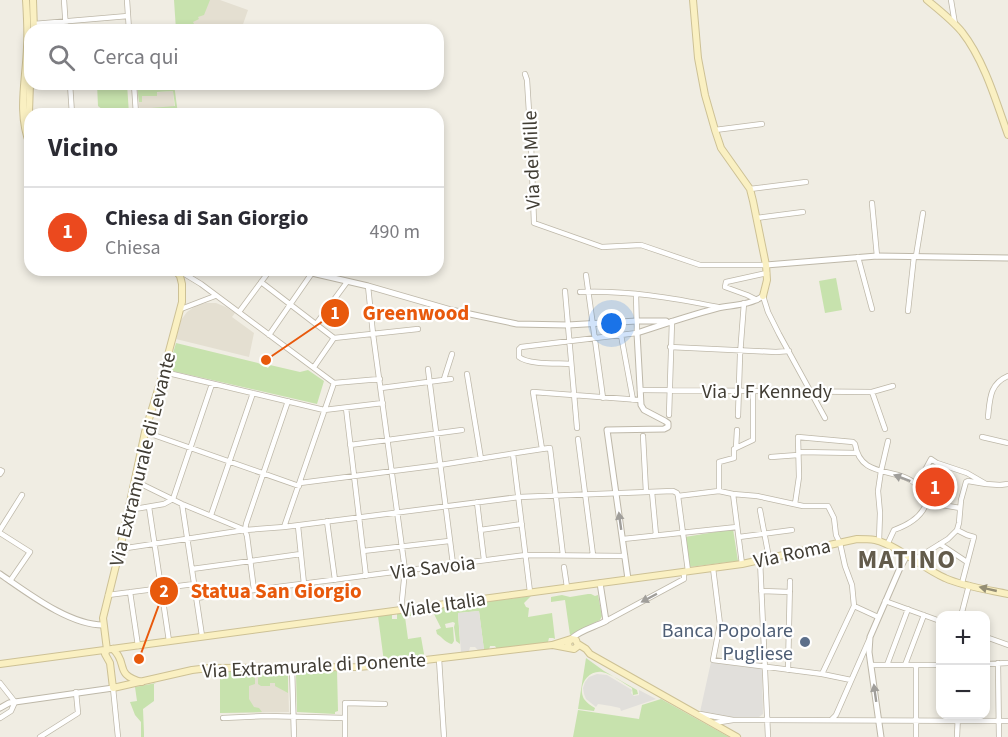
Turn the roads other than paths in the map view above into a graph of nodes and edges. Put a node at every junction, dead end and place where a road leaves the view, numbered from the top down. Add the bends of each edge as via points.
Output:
1 (26, 0) edge
2 (33, 0) edge
3 (64, 0) edge
4 (127, 0) edge
5 (693, 0) edge
6 (927, 0) edge
7 (951, 0) edge
8 (128, 16) junction
9 (66, 21) junction
10 (32, 24) edge
11 (32, 24) edge
12 (46, 24) edge
13 (129, 24) edge
14 (955, 24) junction
15 (525, 74) dead end
16 (24, 90) edge
17 (30, 90) edge
18 (70, 90) edge
19 (134, 90) edge
20 (29, 108) edge
21 (72, 108) edge
22 (136, 108) edge
23 (24, 117) edge
24 (762, 124) dead end
25 (715, 130) junction
26 (1008, 135) edge
27 (806, 182) dead end
28 (750, 189) junction
29 (872, 203) dead end
30 (802, 212) dead end
31 (922, 213) dead end
32 (756, 218) junction
33 (877, 256) junction
34 (915, 256) junction
35 (858, 257) junction
36 (1008, 258) edge
37 (766, 265) junction
38 (766, 273) junction
39 (586, 275) dead end
40 (180, 276) edge
41 (187, 276) edge
42 (266, 276) edge
43 (310, 276) edge
44 (324, 276) edge
45 (261, 282) junction
46 (347, 282) junction
47 (368, 286) junction
48 (565, 291) dead end
49 (580, 292) dead end
50 (588, 292) junction
51 (636, 294) junction
52 (215, 296) junction
53 (763, 296) junction
54 (757, 300) junction
55 (744, 303) junction
56 (290, 304) junction
57 (721, 308) junction
58 (181, 309) junction
59 (872, 309) dead end
60 (908, 311) dead end
61 (239, 312) junction
62 (637, 321) junction
63 (672, 321) junction
64 (316, 324) junction
65 (592, 324) junction
66 (568, 325) junction
67 (418, 329) dead end
68 (637, 333) junction
69 (269, 334) junction
70 (373, 334) junction
71 (621, 335) junction
72 (334, 338) junction
73 (595, 338) junction
74 (569, 341) junction
75 (670, 347) junction
76 (742, 350) junction
77 (789, 351) junction
78 (452, 354) dead end
79 (571, 364) junction
80 (314, 367) junction
81 (428, 369) dead end
82 (164, 372) junction
83 (467, 374) dead end
84 (1008, 376) edge
85 (380, 379) junction
86 (334, 382) junction
87 (430, 382) junction
88 (212, 384) junction
89 (893, 386) dead end
90 (381, 388) junction
91 (640, 390) junction
92 (668, 390) junction
93 (739, 390) junction
94 (753, 390) junction
95 (810, 391) junction
96 (872, 392) junction
97 (253, 393) junction
98 (574, 395) junction
99 (603, 398) junction
100 (633, 400) junction
101 (640, 400) junction
102 (288, 401) junction
103 (383, 403) junction
104 (346, 408) junction
105 (324, 410) junction
106 (669, 415) dead end
107 (738, 416) dead end
108 (988, 417) dead end
109 (825, 418) dead end
110 (577, 428) dead end
111 (885, 429) dead end
112 (462, 430) dead end
113 (737, 430) dead end
114 (145, 432) junction
115 (435, 433) junction
116 (643, 436) dead end
117 (982, 438) dead end
118 (578, 439) dead end
119 (388, 440) junction
120 (888, 441) dead end
121 (1008, 443) edge
122 (350, 445) junction
123 (190, 448) junction
124 (736, 448) junction
125 (542, 449) junction
126 (799, 453) junction
127 (857, 453) junction
128 (513, 454) junction
129 (771, 457) dead end
130 (481, 459) junction
131 (229, 462) junction
132 (440, 465) junction
133 (392, 471) junction
134 (881, 471) junction
135 (263, 474) junction
136 (354, 476) junction
137 (135, 481) junction
138 (299, 484) junction
139 (986, 484) junction
140 (1008, 486) edge
141 (920, 489) junction
142 (719, 491) junction
143 (616, 492) junction
144 (649, 492) junction
145 (585, 494) junction
146 (733, 494) junction
147 (22, 495) dead end
148 (555, 495) junction
149 (678, 495) junction
150 (519, 497) junction
151 (173, 499) junction
152 (477, 502) junction
153 (182, 504) junction
154 (795, 504) junction
155 (926, 504) junction
156 (445, 506) junction
157 (149, 507) junction
158 (960, 508) junction
159 (129, 510) junction
160 (760, 510) dead end
161 (398, 512) junction
162 (211, 515) junction
163 (359, 517) junction
164 (327, 521) junction
165 (522, 524) junction
166 (298, 526) junction
167 (737, 526) junction
168 (284, 527) junction
169 (245, 530) junction
170 (480, 530) junction
171 (792, 530) dead end
172 (957, 530) junction
173 (0, 532) edge
174 (683, 533) junction
175 (764, 533) junction
176 (656, 535) junction
177 (739, 537) junction
178 (187, 539) junction
179 (623, 539) junction
180 (449, 541) junction
181 (879, 541) junction
182 (840, 543) junction
183 (155, 544) junction
184 (940, 544) junction
185 (887, 545) junction
186 (402, 547) junction
187 (120, 549) junction
188 (363, 551) junction
189 (301, 554) junction
190 (526, 555) junction
191 (563, 555) junction
192 (593, 555) junction
193 (907, 555) junction
194 (625, 556) junction
195 (769, 558) junction
196 (251, 560) junction
197 (484, 560) junction
198 (760, 560) junction
199 (914, 560) junction
200 (967, 562) junction
201 (453, 564) junction
202 (742, 564) junction
203 (564, 567) dead end
204 (713, 568) junction
205 (192, 569) junction
206 (405, 570) junction
207 (686, 571) junction
208 (0, 574) edge
209 (366, 576) junction
210 (628, 579) junction
211 (335, 580) junction
212 (10, 581) junction
213 (790, 581) dead end
214 (600, 583) junction
215 (194, 584) junction
216 (304, 584) junction
217 (965, 584) junction
218 (567, 587) junction
219 (161, 588) junction
220 (254, 590) junction
221 (761, 591) junction
222 (130, 592) junction
223 (530, 592) junction
224 (790, 592) junction
225 (1008, 594) edge
226 (108, 595) junction
227 (196, 598) junction
228 (885, 601) junction
229 (854, 606) junction
230 (908, 609) junction
231 (401, 610) junction
232 (962, 611) edge
233 (924, 615) junction
234 (878, 617) junction
235 (936, 620) edge
236 (606, 621) junction
237 (103, 625) junction
238 (202, 636) junction
239 (870, 637) junction
240 (990, 638) edge
241 (169, 641) junction
242 (574, 644) junction
243 (1008, 645) edge
244 (135, 646) junction
245 (110, 650) junction
246 (439, 659) junction
247 (860, 660) junction
248 (121, 661) junction
249 (998, 663) junction
250 (1008, 663) edge
251 (0, 664) edge
252 (871, 664) junction
253 (990, 664) edge
254 (887, 665) junction
255 (905, 665) junction
256 (916, 665) junction
257 (936, 665) edge
258 (111, 667) junction
259 (292, 667) junction
260 (765, 667) junction
261 (122, 670) junction
262 (788, 670) junction
263 (822, 675) junction
264 (852, 680) junction
265 (142, 681) junction
266 (0, 684) edge
267 (113, 688) junction
268 (76, 692) junction
269 (15, 702) junction
270 (385, 704) dead end
271 (0, 708) edge
272 (293, 717) junction
273 (0, 718) edge
274 (223, 718) dead end
275 (345, 718) junction
276 (767, 719) junction
277 (832, 719) junction
278 (712, 720) junction
279 (879, 721) junction
280 (915, 721) junction
281 (958, 721) junction
282 (999, 721) junction
283 (1008, 721) edge
284 (40, 737) edge
285 (118, 737) edge
286 (294, 737) edge
287 (345, 737) edge
288 (444, 737) edge
289 (737, 737) edge
290 (768, 737) edge
291 (881, 737) edge
292 (916, 737) edge
293 (957, 737) edge
294 (999, 737) edge

1 - 10 main road
2 - 11 main road
3 - 9 street
4 - 8 street
5 - 25 main road via 705,95
6 - 14 main road
7 - 14 street
8 - 9 street
8 - 13 street
9 - 12 street
14 - 26 main road via 976,54
15 - 37 street, Via dei Mille via 534,223 602,247 641,245 700,265
16 - 23 main road
17 - 20 main road
18 - 21 street
19 - 22 street
24 - 25 street
25 - 28 main road via 721,148
27 - 28 street
28 - 32 main road
29 - 33 street
30 - 32 street
31 - 34 street
32 - 37 main road
33 - 34 street
33 - 35 street
34 - 36 street
34 - 60 street
35 - 37 street
35 - 59 street
37 - 38 main road
38 - 53 main road
38 - 54 street via 726,282 725,287
39 - 50 street
40 - 58 main road, Via Extramurale di Levante
41 - 52 street
42 - 45 street
43 - 56 street
44 - 46 street
45 - 56 street
45 - 61 street
46 - 47 street
46 - 64 street
47 - 66 street via 498,321
47 - 70 street
48 - 66 street
49 - 50 street
50 - 51 street
50 - 65 street
51 - 57 street
51 - 62 street
52 - 58 street
52 - 61 street
53 - 54 street
53 - 77 street
54 - 55 street
55 - 57 street
55 - 76 street
56 - 64 street
56 - 69 street
57 - 63 street
58 - 82 main road, Via Extramurale di Levante
61 - 69 street
62 - 63 street
62 - 65 street
62 - 68 street
63 - 68 street
63 - 75 street
64 - 72 street
65 - 66 street
65 - 73 street
66 - 74 street
67 - 70 street
68 - 71 street
68 - 91 street
69 - 80 street
70 - 72 street
70 - 85 street
71 - 73 street
71 - 100 street
72 - 80 street
73 - 74 street
73 - 99 street
74 - 79 street
74 - 79 street via 521,347 519,357 532,362
75 - 76 street
75 - 92 street
76 - 77 street
76 - 93 street
77 - 95 street
78 - 87 street via 448,379
79 - 98 street
80 - 86 street
81 - 87 street
82 - 88 street
82 - 114 main road, Via Extramurale di Levante
83 - 130 street
84 - 108 street via 991,393
85 - 86 street
85 - 90 street
86 - 105 street
87 - 90 street
87 - 115 street
88 - 97 street
88 - 123 street
89 - 96 street, Via J F Kennedy
90 - 103 street
91 - 92 street, Via J F Kennedy
91 - 101 street
92 - 93 street, Via J F Kennedy
92 - 106 street
93 - 94 street, Via J F Kennedy
93 - 107 street
94 - 95 street, Via J F Kennedy
94 - 124 street via 753,440
95 - 96 street, Via J F Kennedy
95 - 109 street
96 - 111 street
97 - 102 street
97 - 131 street
98 - 99 street
98 - 110 street
98 - 125 street via 533,392
99 - 100 street
100 - 101 street
101 - 143 street via 644,410 668,423 668,427 607,430
102 - 105 street
102 - 135 street
103 - 104 street
103 - 119 street
104 - 105 street
104 - 122 street
105 - 138 street
112 - 115 street
113 - 124 street
114 - 123 street
114 - 137 main road, Via Extramurale di Levante
115 - 119 street
115 - 132 street
116 - 144 street
117 - 121 street
118 - 145 street
119 - 122 street
119 - 133 street
120 - 134 street
122 - 136 street
123 - 131 street
123 - 151 street
124 - 142 street via 734,458 719,462
125 - 128 street
125 - 148 street via 550,448
126 - 127 street
126 - 127 street via 798,437 853,442
126 - 129 street
126 - 154 street
127 - 134 street via 863,463
128 - 130 street
128 - 150 street
130 - 132 street
131 - 135 street
131 - 162 street
132 - 133 street
132 - 156 street
133 - 136 street
133 - 161 street
141 -> 134 street via 902,475
134 - 181 street
135 - 138 street
135 - 169 street
136 - 138 street
136 - 163 street
137 - 151 street
137 - 159 main road, Via Extramurale di Levante
138 - 168 street
139 - 140 street
139 - 141 street via 931,459
139 - 158 street via 966,482
141 - 155 street
142 - 146 street
142 - 149 street
143 - 144 street
143 - 145 street
179 -> 143 street
144 - 149 street via 673,491
144 - 176 street
145 - 148 street
145 - 192 street
146 - 154 street
146 - 167 street
147 - 173 street
148 - 150 street
148 - 191 street
149 - 174 street
150 - 152 street
150 - 165 street
151 - 153 street
151 - 157 street
152 - 156 street
152 - 170 street
153 - 162 street
153 - 178 street
154 - 182 street via 828,506
155 - 158 street
155 - 185 street via 917,518 894,530
156 - 161 street
156 - 180 street
157 - 159 street
157 - 183 street
158 - 172 street
159 - 187 main road, Via Extramurale di Levante
160 - 175 street
161 - 163 street
161 - 186 street
162 - 169 street
163 - 164 street
163 - 188 street
164 - 166 street
164 - 211 street
165 - 170 street
165 - 190 street
166 - 168 street
166 - 189 street
167 - 174 street
167 - 177 street
168 - 169 street
169 - 178 street
169 - 196 street
170 - 197 street
171 - 175 street
172 - 184 street
172 - 200 street via 974,537
173 - 212 street via 30,552
174 - 176 street
174 - 207 street
175 - 177 street
175 - 195 street
176 - 179 street
177 - 202 street
178 - 183 street
178 - 205 street
179 - 194 street
180 - 186 street
180 - 201 street
181 - 182 main road, Via Roma via 857,539
181 - 185 main road, Via Roma
182 - 195 main road, Via Roma
182 - 229 street
183 - 187 street
183 - 219 street
184 - 199 street
184 - 200 street
185 - 193 main road, Via Roma
186 - 188 street
186 - 206 street
187 - 226 main road, Via Extramurale di Levante
188 - 209 street
189 - 196 street
189 - 216 street
190 - 191 street, Via Savoia
190 - 197 street, Via Savoia
190 - 223 street
191 - 192 street, Via Savoia
192 - 194 street, Via Savoia
193 - 199 main road, Via Roma
193 - 228 street
194 - 210 street
195 - 198 main road, Via Roma
196 - 205 street
196 - 220 street
197 - 201 street, Via Savoia
198 - 202 main road, Via Roma
198 - 221 street
199 - 217 main road, Via Roma via 946,579
200 - 217 street
201 - 206 street, Via Savoia
202 - 204 main road, Via Roma
203 - 218 street
204 - 207 main road, Via Roma
204 - 260 street via 720,624 713,660
205 - 215 street
206 - 209 street, Via Savoia
206 - 231 street
207 - 210 main road, Via Roma
207 -> 236 street via 684,579
208 - 212 street
209 - 211 street, Via Savoia
210 - 214 main road, Via Roma
211 - 216 street, Via Savoia
212 - 237 street via 67,617
213 - 224 street
214 - 218 main road, Viale Italia
214 - 236 street
215 - 219 street
215 - 227 street
216 - 220 street, Via Savoia
225 -> 217 main road, Via Roma
217 - 232 street
218 - 223 main road, Viale Italia
219 - 222 street
219 - 241 street
220 - 227 street, Via Savoia
221 - 224 street
221 - 260 street
222 - 226 street
222 - 244 street
223 - 231 main road, Viale Italia
224 - 262 street
226 - 237 main road, Via Extramurale di Levante
227 - 238 street
228 - 230 street
228 - 234 street
229 - 234 street
229 - 263 street
230 - 233 street
230 - 254 street
231 - 238 main road, Viale Italia
233 - 235 street
233 - 255 street
234 - 239 street
236 - 242 street via 578,633
237 - 245 main road, Via Extramurale di Levante
238 - 241 main road, Viale Italia
239 - 247 street
239 - 252 street
240 - 243 street
241 - 244 main road, Viale Italia
242 - 246 main road, Via Extramurale di Ponente
242 - 278 main road
244 - 245 main road, Viale Italia
244 - 248 main road via 125,652
245 - 248 main road via 117,652
245 - 251 main road, Viale Italia
245 - 258 main road, Via Extramurale di Levante via 105,654
246 - 259 main road, Via Extramurale di Ponente via 357,667
246 - 288 street
247 - 252 street
247 - 264 street
248 - 261 main road
249 - 250 street
249 - 253 street
249 - 282 street
252 - 254 street
279 -> 252 street
254 - 255 street
255 - 256 street
256 - 257 street
256 - 280 street
258 - 261 main road
258 - 267 main road, Via Extramurale di Levante
259 - 265 main road, Via Extramurale di Ponente via 209,668
259 - 272 street
260 - 262 street
260 - 276 street
261 - 265 main road
262 - 263 street
263 - 264 street
264 - 277 street
265 - 267 main road, Via Extramurale di Ponente
266 - 269 street
267 - 268 street
267 - 285 street
268 - 269 street
268 - 284 street via 78,713
269 - 271 street
269 - 273 street via 11,711
270 - 275 street via 345,704
272 - 274 street
272 - 275 street
272 - 286 street
275 - 287 street
276 - 277 street
276 - 278 street
276 - 290 street
277 - 279 street
278 - 289 main road
279 - 280 street
279 - 291 street
280 - 281 street
280 - 292 street
281 - 282 street
281 - 293 street
282 - 283 street
282 - 294 street

